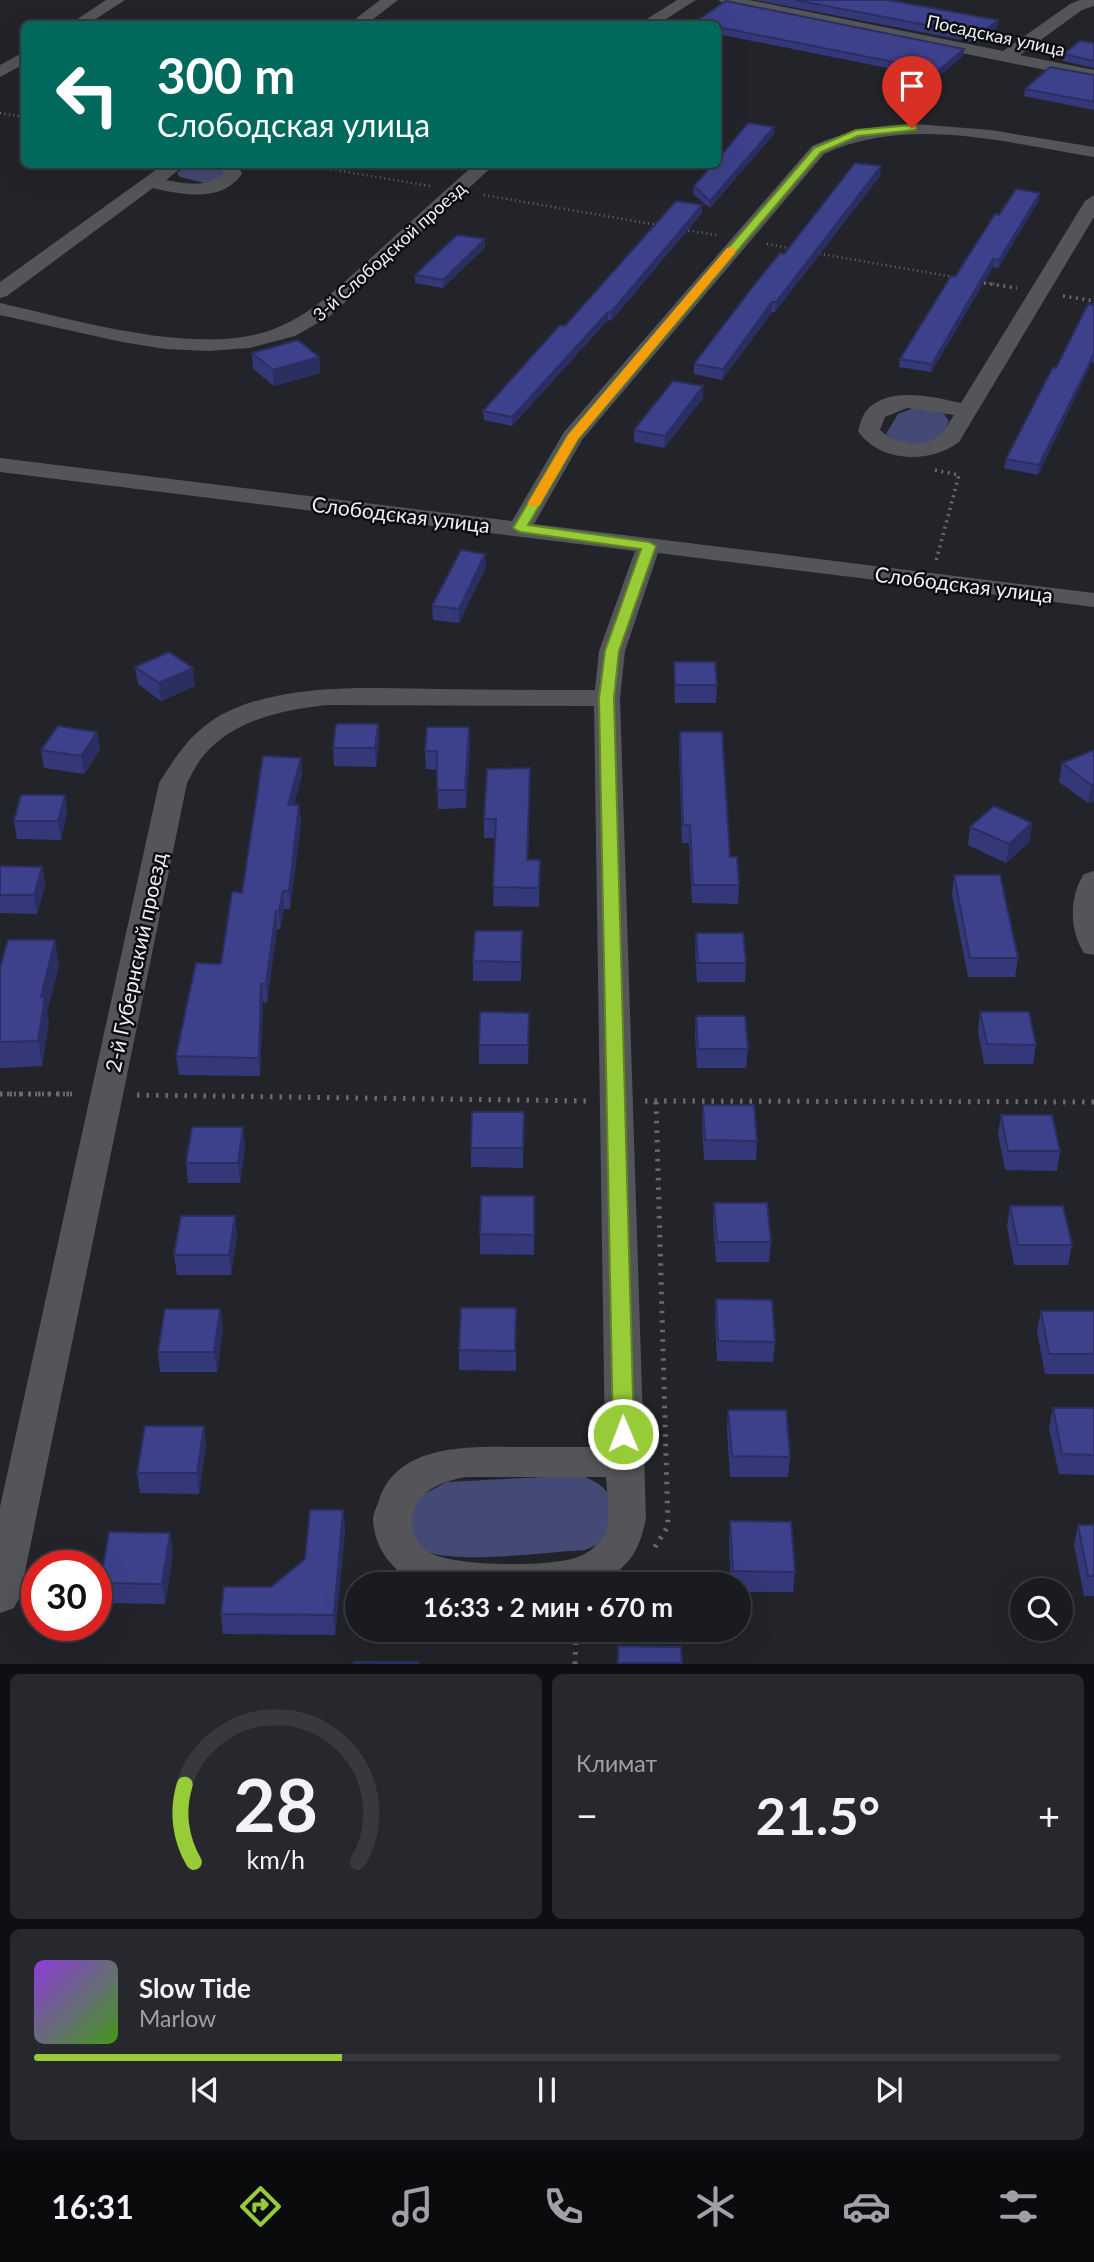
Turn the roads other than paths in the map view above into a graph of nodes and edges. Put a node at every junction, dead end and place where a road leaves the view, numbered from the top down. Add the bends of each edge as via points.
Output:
1 (117, 0) edge
2 (390, 0) edge
3 (688, 0) edge
4 (726, 0) edge
5 (1094, 0) edge
6 (83, 21) edge
7 (361, 21) edge
8 (652, 21) edge
9 (1006, 57) junction
10 (21, 59) edge
11 (0, 72) edge
12 (1094, 75) edge
13 (1094, 152) edge
14 (171, 168) edge
15 (229, 168) edge
16 (482, 168) edge
17 (149, 182) junction
18 (1094, 201) edge
19 (0, 292) edge
20 (0, 309) edge
21 (967, 411) junction
22 (0, 465) edge
23 (520, 528) junction
24 (649, 546) junction
25 (1094, 600) edge
26 (607, 698) junction
27 (1094, 880) edge
28 (1094, 946) edge
29 (624, 1462) junction
30 (0, 1596) edge

1 - 6 street
2 - 7 street
3 - 8 street
4 - 9 street, Посадская улица
5 - 9 street via 1076,7
9 - 12 street, Посадская улица
10 - 11 street
13 - 23 street via 932,129 892,128 856,133 818,150 572,437
14 - 17 street
15 - 17 street via 233,174 230,179 208,188
16 - 20 street, 3-й Слободской проезд via 323,312 307,324 257,342 226,346 166,343
17 - 19 street
18 - 21 street
21 - 21 street via 909,402 882,408 869,430 874,438 900,449 932,448 944,444
22 - 23 street, Слободская улица
23 - 24 street, Слободская улица
24 - 25 street, Слободская улица
24 - 26 street via 612,651
26 - 29 street
26 - 30 street, 2-й Губернский проезд via 322,697 263,708 213,732 181,765 173,783
27 - 28 street via 1086,905
29 - 29 street via 440,1465 416,1478 399,1496 392,1518 396,1541 411,1561 433,1574 555,1578 583,1573 607,1560 622,1541 627,1518

